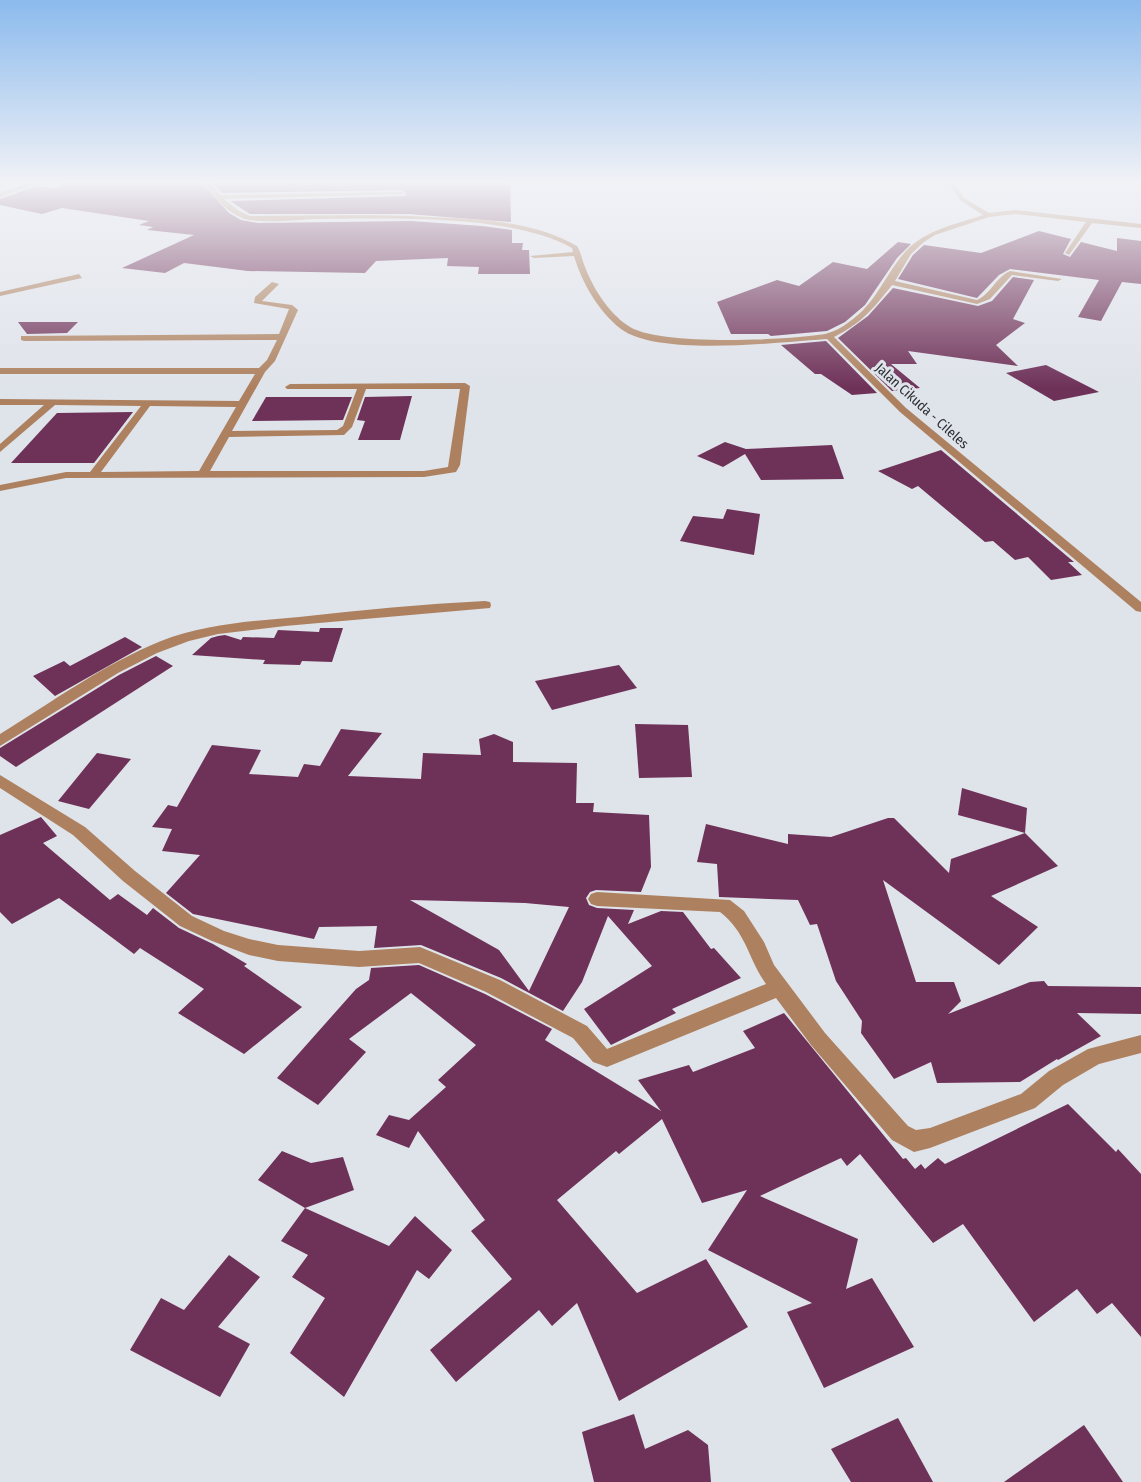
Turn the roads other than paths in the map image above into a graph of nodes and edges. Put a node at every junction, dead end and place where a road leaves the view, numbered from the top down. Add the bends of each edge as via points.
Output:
1 (575, 250) edge
2 (911, 250) edge
3 (1071, 250) edge
4 (1069, 253) dead end
5 (577, 254) junction
6 (534, 256) dead end
7 (79, 276) dead end
8 (1058, 279) dead end
9 (890, 282) junction
10 (275, 284) dead end
11 (0, 294) edge
12 (829, 336) junction
13 (24, 338) dead end
14 (282, 338) junction
15 (0, 371) edge
16 (261, 371) junction
17 (363, 386) junction
18 (290, 387) dead end
19 (0, 402) edge
20 (52, 403) junction
21 (147, 404) junction
22 (242, 404) junction
23 (226, 434) junction
24 (0, 449) edge
25 (92, 476) junction
26 (202, 476) junction
27 (2, 484) edge
28 (485, 605) dead end
29 (1141, 608) edge
30 (0, 741) edge
31 (0, 781) edge
32 (597, 899) dead end
33 (781, 987) junction
34 (1141, 1044) edge

1 - 5 street
2 - 9 street
3 - 4 street
5 - 6 street
5 - 12 street via 594,294 626,330 637,335 705,341
7 - 11 street
8 - 9 street via 1010,273 996,290 977,302
9 - 12 street via 865,314
10 - 14 street via 258,303 292,307
12 - 29 street, Jalan Cikuda - Cileles via 903,410
13 - 14 street
14 - 16 street via 271,361
15 - 16 street
16 - 22 street
17 - 18 street
17 - 23 street via 347,427 340,433
17 - 26 street via 465,386 458,457 452,470 424,474
19 - 20 street
20 - 21 street
20 - 24 street
21 - 22 street
21 - 25 street
22 - 23 street
23 - 26 street
25 - 26 street
25 - 27 street via 56,476
28 - 30 street via 345,616 185,639 153,649
31 - 33 street via 79,831 186,921 218,936 278,953 359,959 420,955 493,986 580,1032 607,1058
32 - 33 street via 724,905 738,916 758,947 766,969
33 - 34 street via 818,1039 900,1133 914,1141 1028,1101 1056,1078 1095,1056

